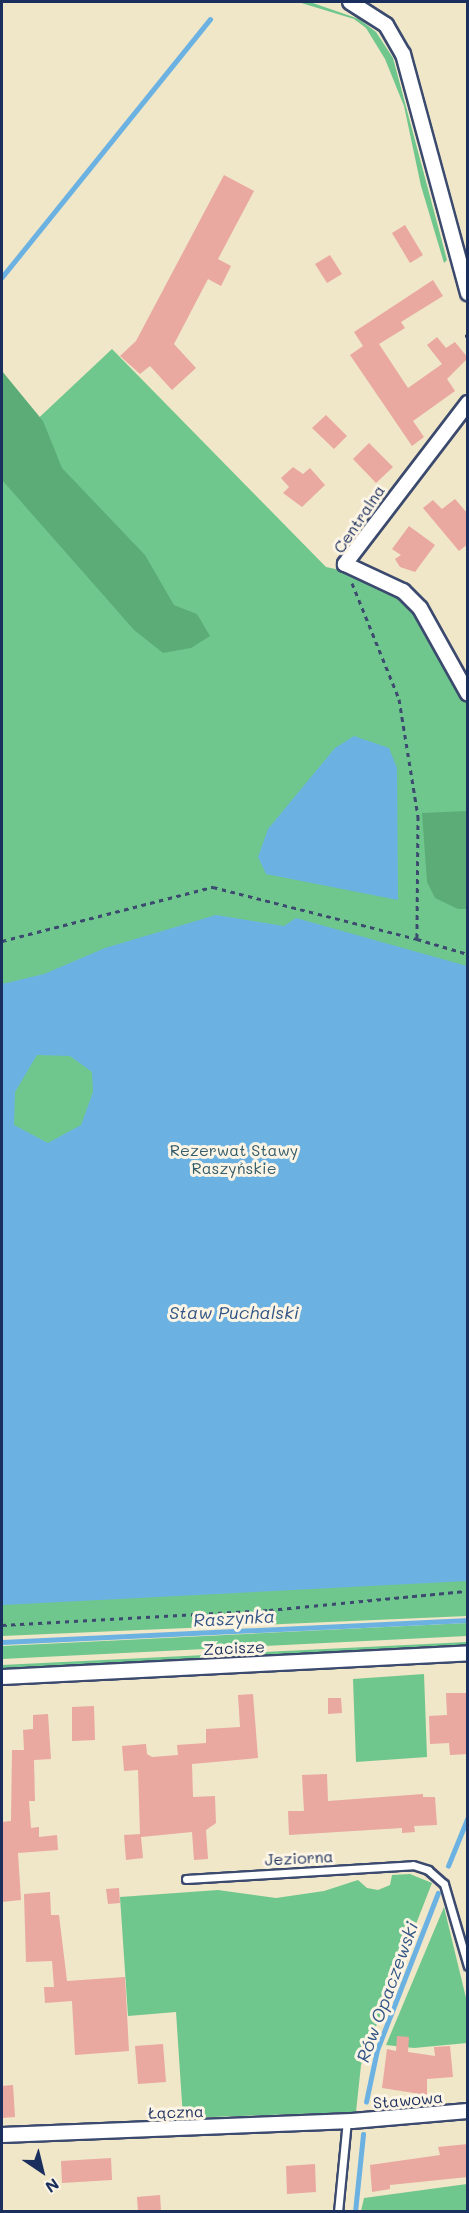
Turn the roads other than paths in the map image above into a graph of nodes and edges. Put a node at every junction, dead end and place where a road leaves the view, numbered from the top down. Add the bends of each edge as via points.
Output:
1 (350, 2) edge
2 (468, 293) edge
3 (468, 403) edge
4 (468, 694) edge
5 (468, 1653) edge
6 (2, 1677) edge
7 (186, 1879) dead end
8 (468, 1966) edge
9 (468, 2111) edge
10 (350, 2121) junction
11 (2, 2135) edge
12 (338, 2211) edge

1 - 2 street via 386,25 403,54
3 - 4 street, Centralna via 345,564 403,591 420,608
5 - 6 street, Zacisze
7 - 8 lane, Jeziorna via 413,1865 428,1870 444,1884
9 - 10 street, Stawowa
10 - 11 street, Łączna
10 - 12 lane

